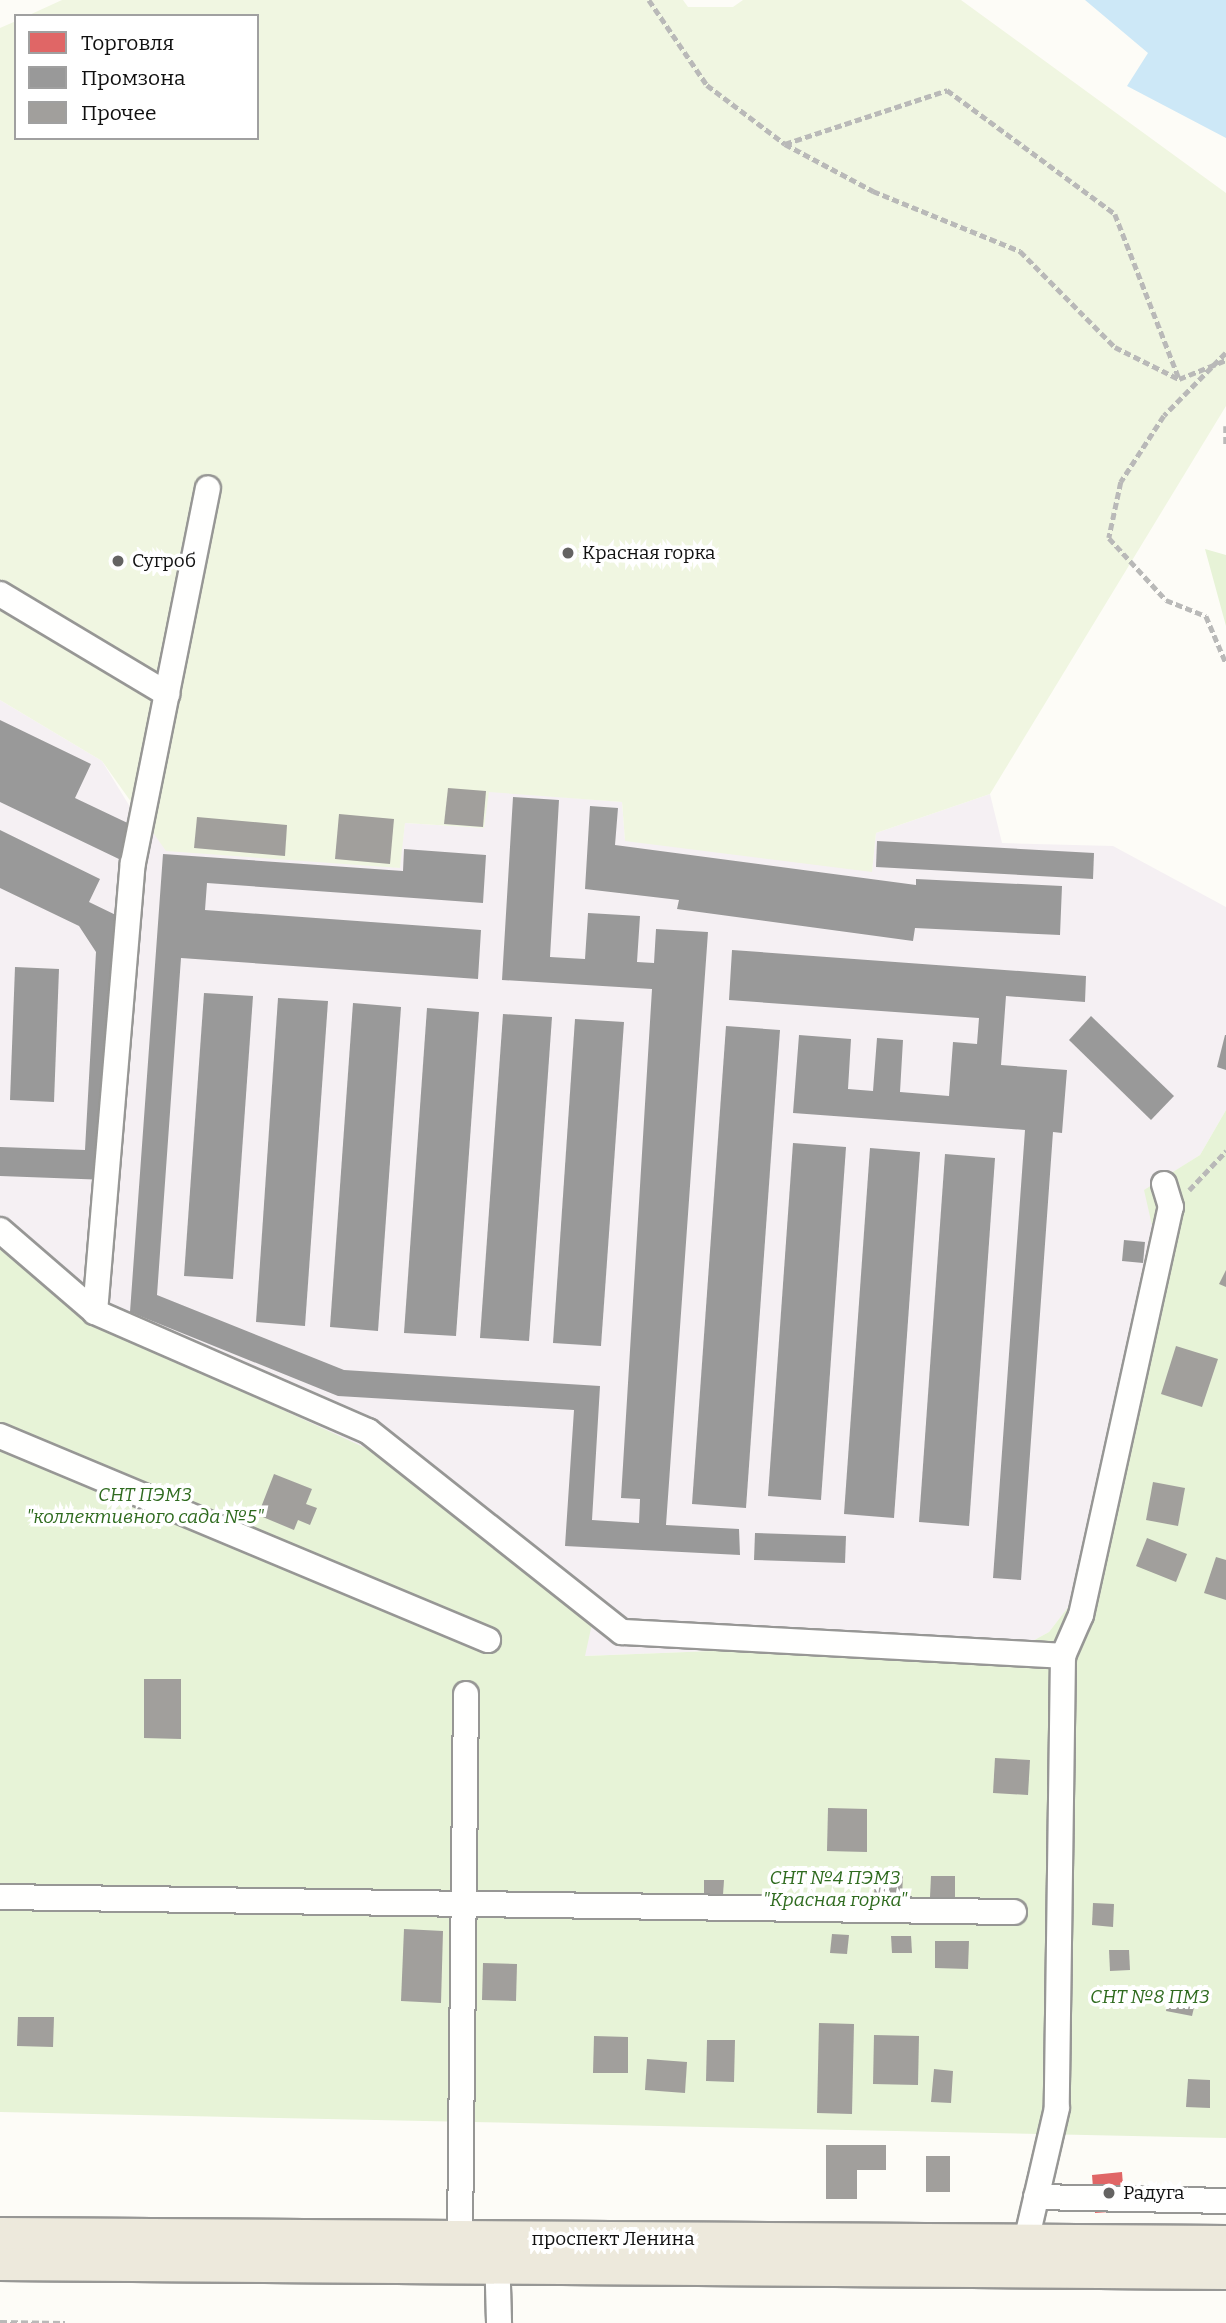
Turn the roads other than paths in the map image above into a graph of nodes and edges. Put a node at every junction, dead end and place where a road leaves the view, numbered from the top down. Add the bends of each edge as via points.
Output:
1 (208, 488) dead end
2 (0, 594) edge
3 (167, 694) junction
4 (1167, 1196) road end
5 (0, 1230) edge
6 (95, 1312) junction
7 (0, 1436) edge
8 (488, 1640) dead end
9 (1063, 1656) junction
10 (466, 1694) dead end
11 (0, 1896) edge
12 (465, 1902) junction
13 (1014, 1912) dead end
14 (1036, 2197) junction
15 (1226, 2201) edge
16 (0, 2234) edge
17 (460, 2238) junction
18 (497, 2239) junction
19 (1026, 2241) junction
20 (1226, 2242) edge
21 (0, 2264) edge
22 (498, 2271) junction
23 (1226, 2273) edge
24 (499, 2323) edge

1 - 3 street
2 - 3 street
3 - 6 street via 133,863
4 - 9 street via 1081,1615
5 - 6 street
6 - 9 street via 368,1431 622,1632
7 - 8 street
9 - 14 street via 1057,2108
10 - 12 street
11 - 12 street
12 - 13 street
12 - 17 street
14 - 15 street
14 - 19 street
16 - 17 main road, проспект Ленина
17 - 18 main road, проспект Ленина
18 - 19 main road, проспект Ленина
18 - 22 street
19 - 20 main road, проспект Ленина
21 - 22 main road, проспект Ленина
22 - 23 main road, проспект Ленина
22 - 24 street

